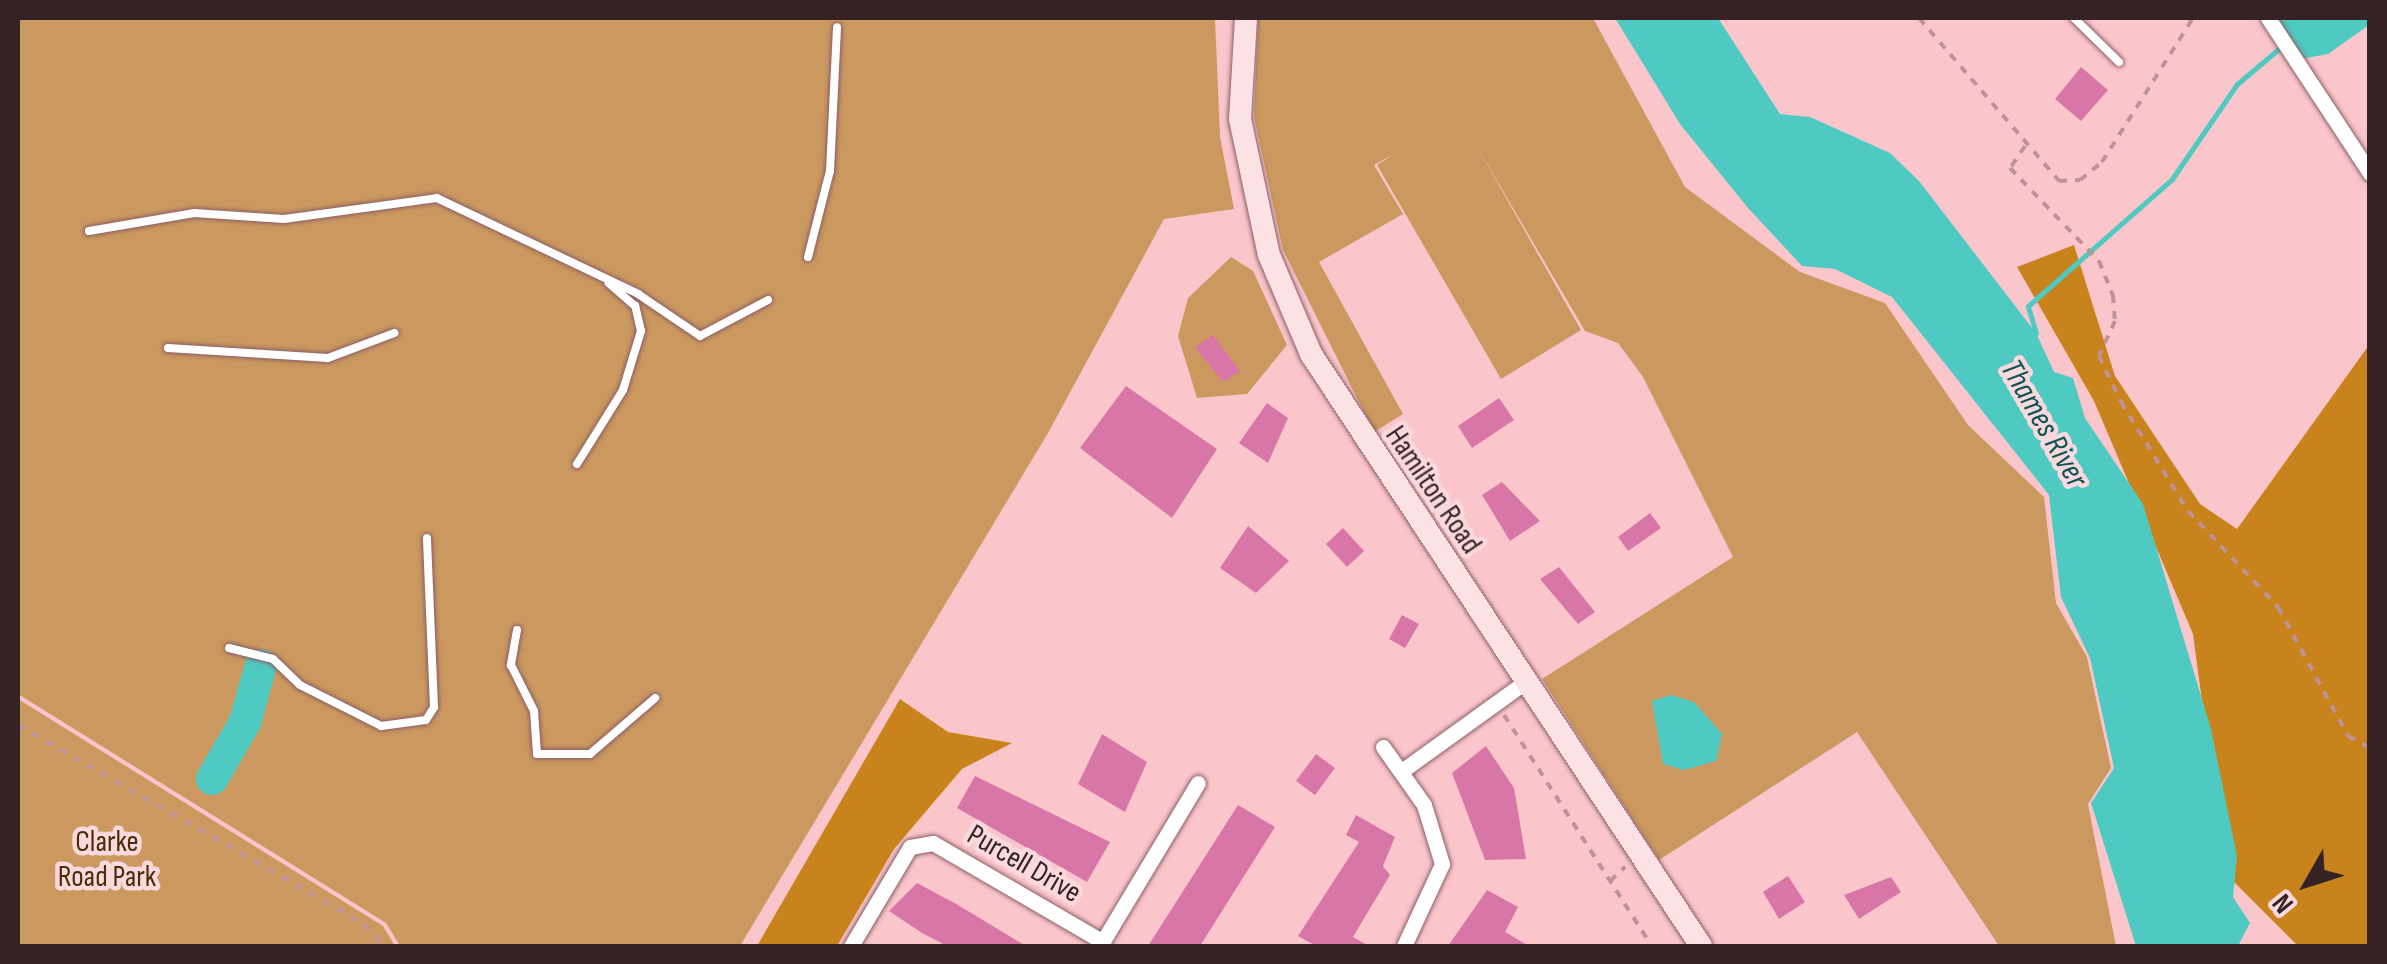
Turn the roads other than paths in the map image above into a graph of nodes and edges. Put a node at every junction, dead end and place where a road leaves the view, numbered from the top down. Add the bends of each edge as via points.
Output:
1 (1246, 18) edge
2 (2074, 18) edge
3 (2268, 18) edge
4 (837, 27) dead end
5 (2119, 62) dead end
6 (2368, 169) edge
7 (89, 231) dead end
8 (808, 257) dead end
9 (600, 275) junction
10 (768, 300) dead end
11 (394, 333) dead end
12 (168, 348) dead end
13 (577, 464) dead end
14 (427, 538) dead end
15 (517, 630) dead end
16 (229, 648) dead end
17 (1525, 682) junction
18 (655, 698) dead end
19 (1382, 748) dead end
20 (1404, 770) junction
21 (1198, 783) dead end
22 (1101, 944) edge
23 (851, 946) edge
24 (1404, 946) edge
25 (1701, 946) edge

1 - 17 main road, Hamilton Road via 1240,119 1269,255 1322,371
2 - 5 lane
3 - 6 street via 2308,68
4 - 8 lane via 830,170
7 - 9 lane via 194,214 284,219 438,198
9 - 10 lane via 700,336
9 - 13 lane via 635,306 641,331 623,390
11 - 12 lane via 328,358
14 - 16 lane via 434,707 426,720 381,726 300,685 273,659
15 - 18 lane via 511,665 534,711 538,754 590,754
17 - 20 street
17 - 25 main road, Hamilton Road
19 - 20 street
20 - 24 street via 1439,837 1442,864
21 - 22 street
22 - 23 street, Purcell Drive via 932,843 910,847

